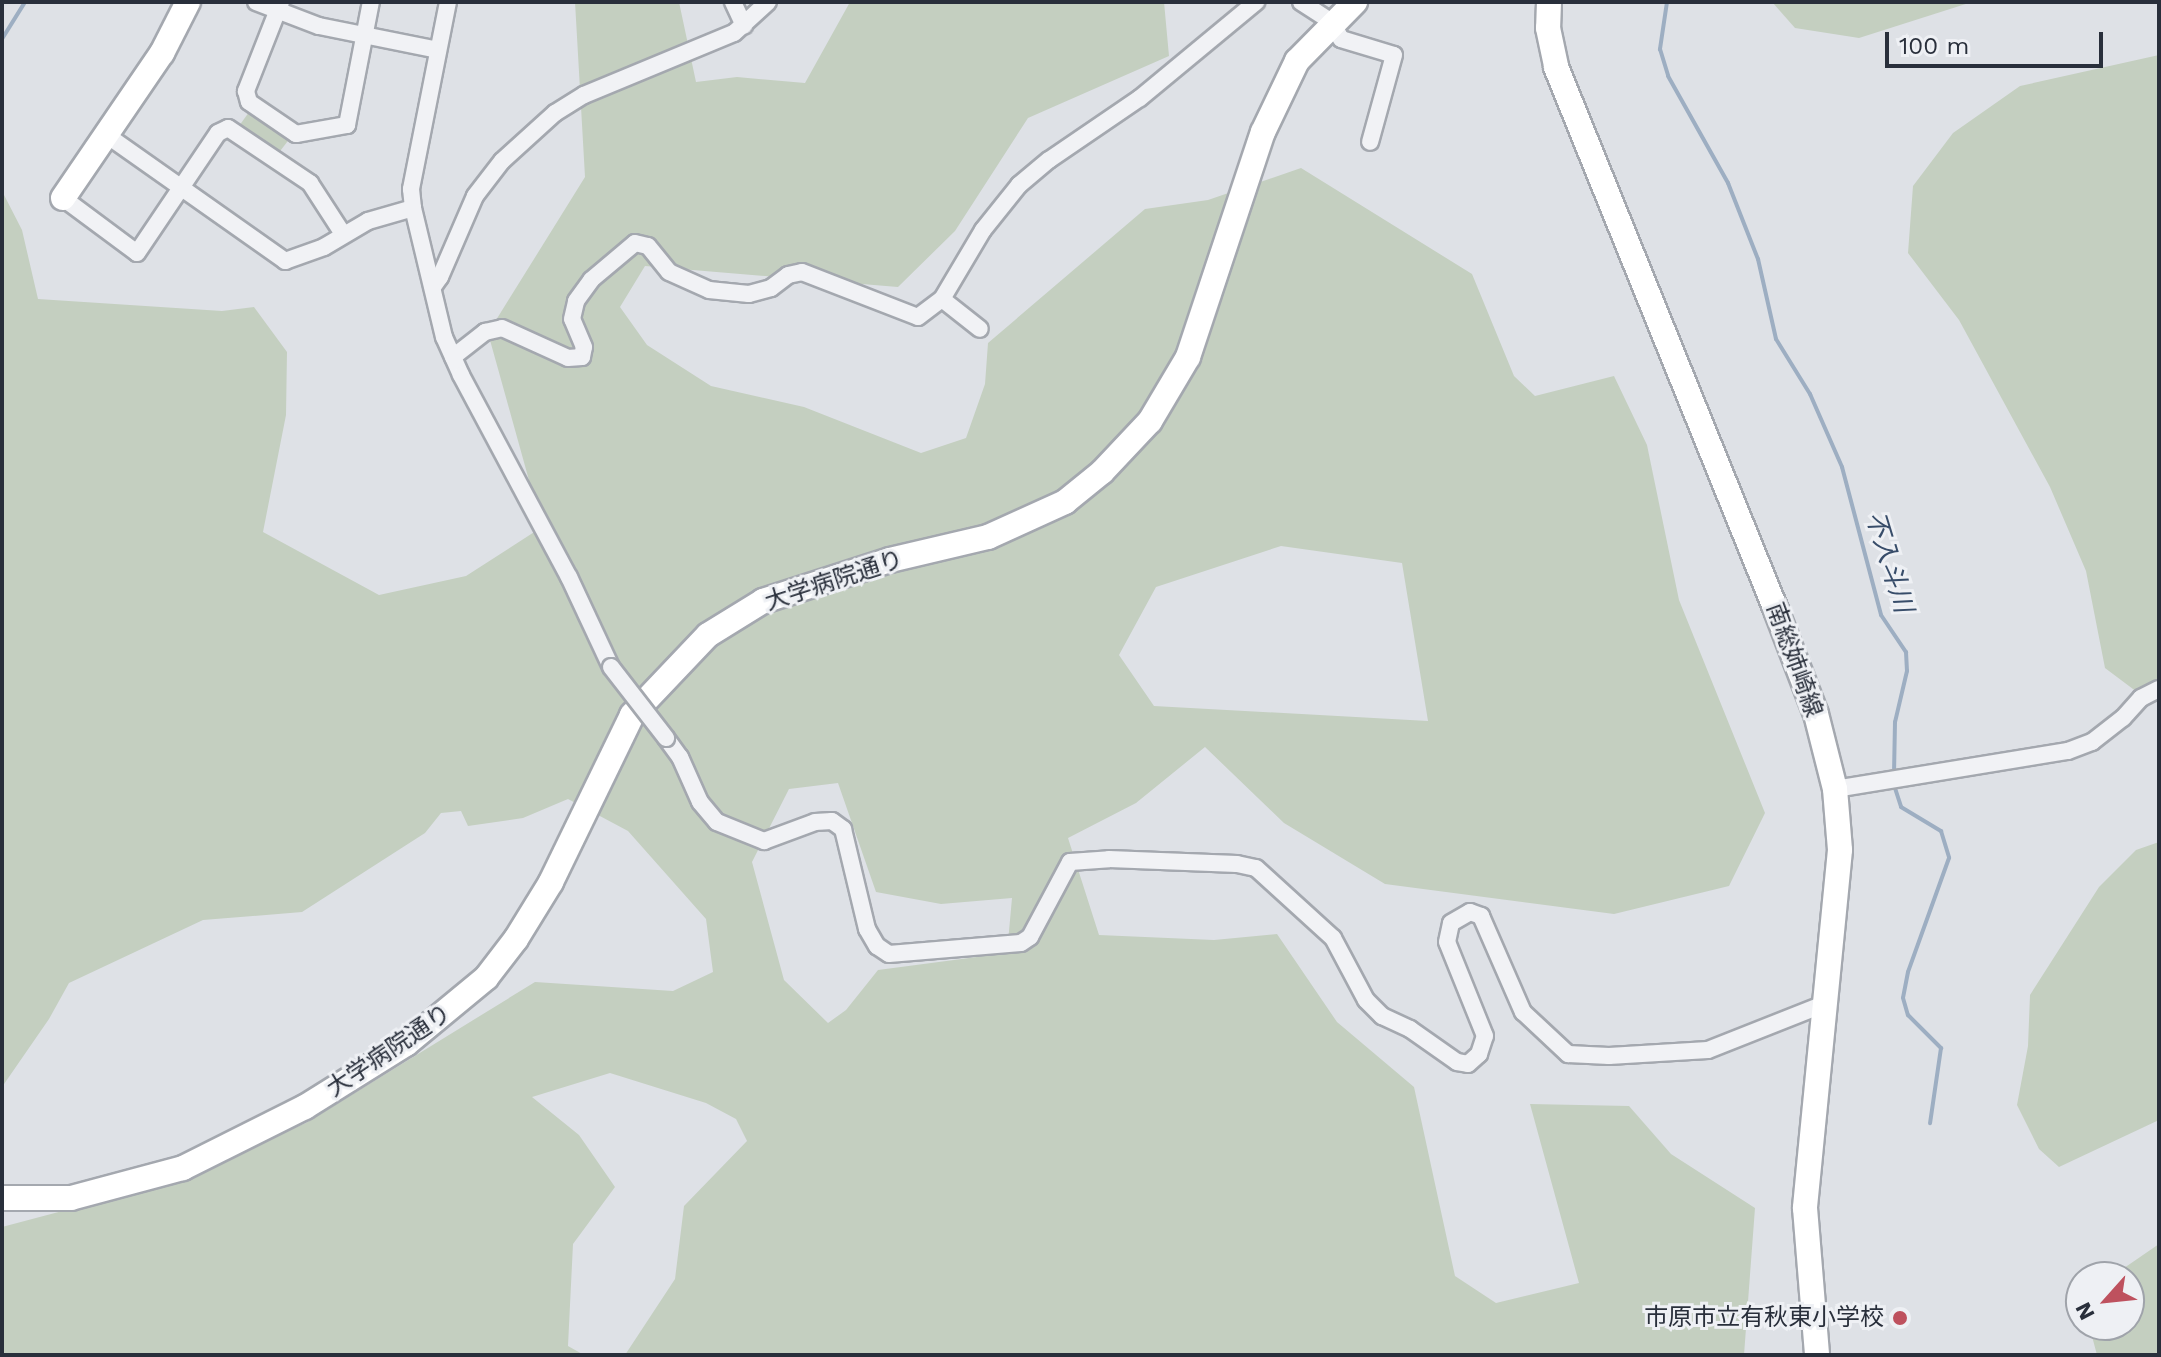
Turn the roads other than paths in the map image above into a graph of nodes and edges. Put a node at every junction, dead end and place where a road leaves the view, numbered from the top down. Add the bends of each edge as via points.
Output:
1 (188, 2) edge
2 (256, 2) edge
3 (371, 2) edge
4 (448, 2) edge
5 (733, 2) edge
6 (768, 2) edge
7 (1256, 2) edge
8 (1301, 2) edge
9 (1355, 2) edge
10 (1549, 2) edge
11 (280, 6) edge
12 (1332, 22) junction
13 (744, 26) junction
14 (364, 37) junction
15 (438, 50) junction
16 (108, 136) junction
17 (1370, 142) dead end
18 (181, 188) junction
19 (63, 198) joint
20 (413, 208) junction
21 (343, 234) junction
22 (433, 287) junction
23 (942, 299) junction
24 (980, 329) dead end
25 (453, 357) junction
26 (2159, 689) edge
27 (1835, 789) junction
28 (1824, 1004) junction
29 (2, 1198) edge
30 (1817, 1355) edge

1 - 16 street
2 - 11 street
3 - 14 street
4 - 15 street
5 - 13 street
6 - 13 street
7 - 23 street via 1130,106 1019,185 983,230
8 - 12 street
9 - 12 street, 大学病院通り
10 - 27 street, 南総姉崎線 via 1556,67 1776,610 1816,714
11 - 14 street
11 - 14 street via 246,91 249,102 296,134 347,125
12 - 17 street via 1341,39 1394,55
12 - 29 street, 大学病院通り via 1297,61 1263,132 1188,357 1150,421 1102,472 1065,502 988,537 890,560 763,601 708,635 632,715 551,882 516,939 486,978 406,1044 305,1107 183,1168 71,1198
13 - 22 street via 584,95 555,113 502,161 475,196
14 - 15 street
15 - 20 street via 411,189
16 - 18 street
16 - 19 street
18 - 19 street via 137,253
18 - 21 street via 285,261
18 - 21 street via 218,133 228,128 310,183
20 - 21 street
20 - 22 street
22 - 25 street
23 - 24 street
23 - 25 street via 918,317 802,272 764,290 727,294 693,286 669,272 648,246 635,243 591,280 576,301 572,319 584,347 582,357 568,358 494,328
25 - 28 street, bridge via 611,667 680,757 700,802 717,822 764,841 815,822 832,821 843,829 864,921 877,946 889,954 1021,943 1030,937 1070,862 1237,864 1256,868 1333,938 1366,1000 1382,1016 1457,1062 1468,1064 1479,1054 1485,1036 1447,942 1451,923 1470,912 1481,916 1523,1012 1568,1054 1708,1050
26 - 27 street via 2141,698 2092,742 2068,751
27 - 28 street, 南総姉崎線 via 1840,850
28 - 30 street, 南総姉崎線 via 1805,1208

